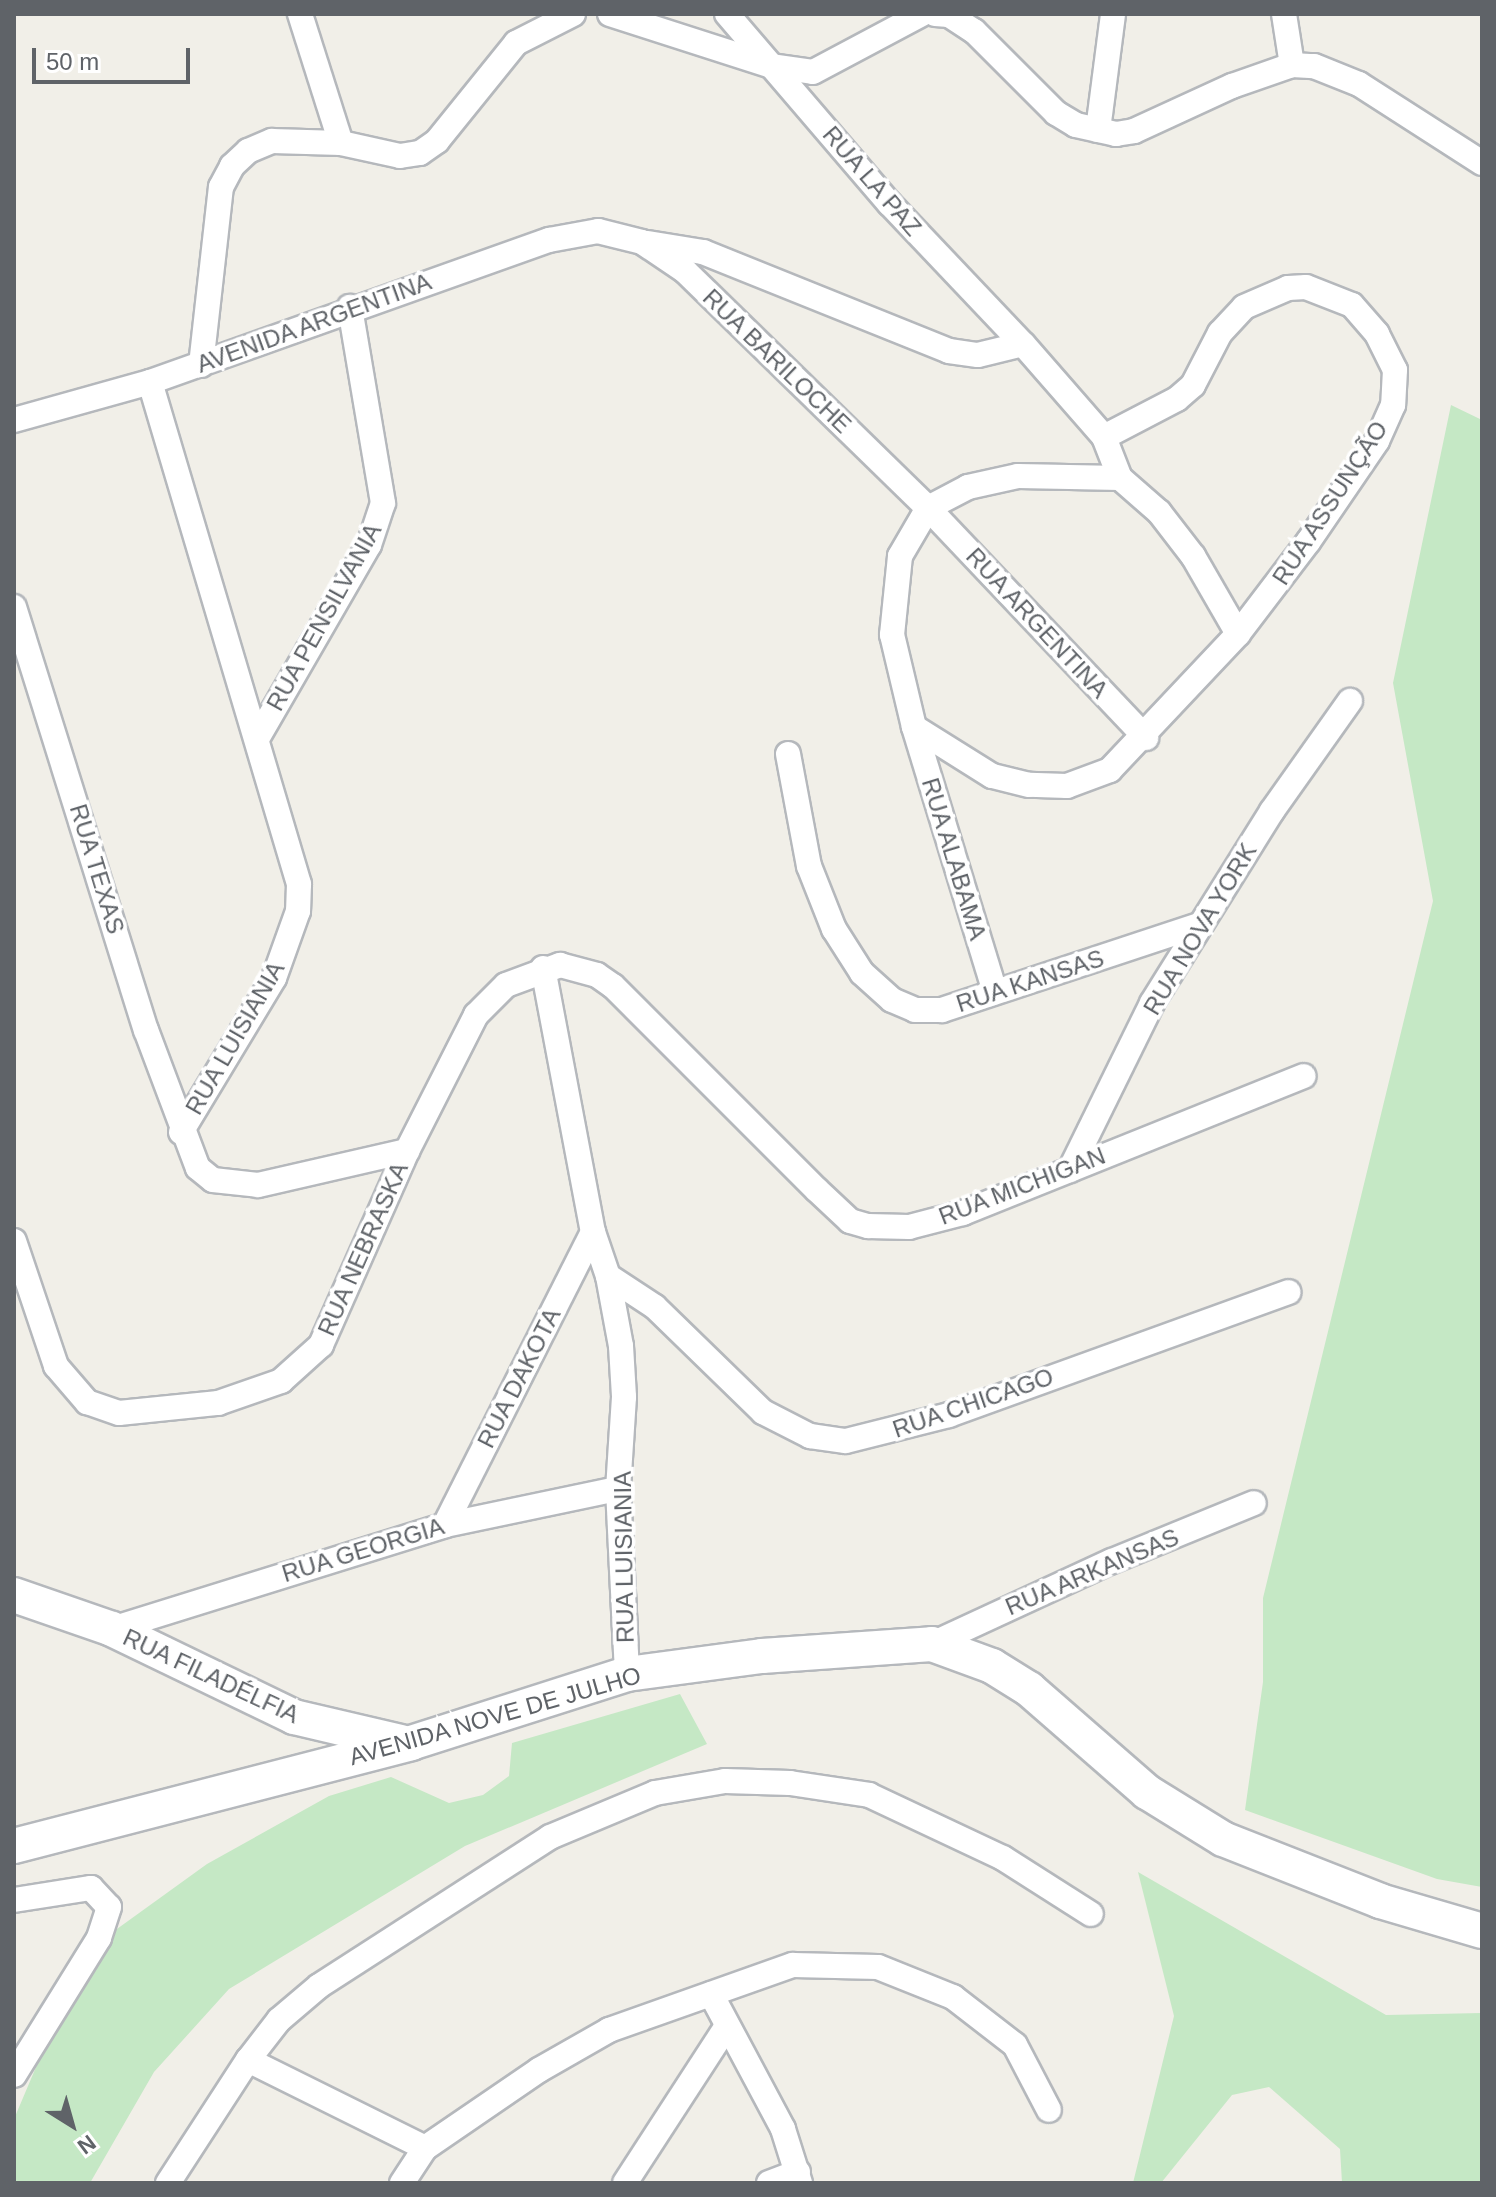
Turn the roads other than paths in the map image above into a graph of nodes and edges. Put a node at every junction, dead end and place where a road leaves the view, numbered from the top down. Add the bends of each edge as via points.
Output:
1 (300, 14) edge
2 (573, 14) edge
3 (610, 14) edge
4 (727, 14) edge
5 (922, 14) edge
6 (935, 14) edge
7 (1113, 14) edge
8 (1284, 14) edge
9 (1292, 65) junction
10 (772, 66) junction
11 (1098, 130) junction
12 (341, 143) junction
13 (1482, 163) edge
14 (613, 234) joint
15 (642, 242) junction
16 (350, 307) junction
17 (1023, 344) junction
18 (201, 365) junction
19 (150, 382) junction
20 (14, 420) edge
21 (1104, 437) junction
22 (1120, 478) junction
23 (928, 508) junction
24 (14, 607) edge
25 (1238, 634) junction
26 (22, 662) edge
27 (1350, 701) dead end
28 (914, 727) junction
29 (258, 737) junction
30 (1146, 738) junction
31 (788, 754) dead end
32 (1199, 925) junction
33 (543, 968) junction
34 (995, 992) junction
35 (1303, 1076) dead end
36 (181, 1132) junction
37 (407, 1151) junction
38 (1070, 1170) junction
39 (593, 1232) junction
40 (14, 1241) edge
41 (608, 1276) junction
42 (1288, 1292) dead end
43 (618, 1489) junction
44 (1254, 1503) dead end
45 (445, 1525) junction
46 (14, 1595) edge
47 (112, 1629) junction
48 (932, 1644) junction
49 (627, 1674) junction
50 (294, 1717) junction
51 (411, 1743) junction
52 (287, 1776) junction
53 (14, 1846) edge
54 (14, 1900) edge
55 (1091, 1914) dead end
56 (1482, 1931) edge
57 (711, 1994) junction
58 (727, 2026) junction
59 (248, 2060) junction
60 (14, 2075) edge
61 (1049, 2110) dead end
62 (425, 2148) junction
63 (799, 2177) edge
64 (168, 2183) edge
65 (402, 2183) edge
66 (625, 2183) edge
67 (769, 2183) edge

1 - 12 street
2 - 12 street via 516,43 437,141 420,153 400,156
3 - 10 street
4 - 10 street, RUA LA PAZ
5 - 10 street via 813,72
6 - 11 street via 949,15 974,31 1056,113
7 - 11 street
8 - 9 street
9 - 11 street via 1134,131
9 - 13 street via 1314,66 1359,84
10 - 17 street, RUA LA PAZ via 890,204
12 - 18 street via 272,141 248,151 232,166 221,187
14 - 15 street, RUA BARILOCHE
14 - 16 street, AVENIDA ARGENTINA via 585,232 549,240
15 - 17 street via 703,252 949,351 978,355
15 - 23 street, RUA BARILOCHE via 685,271
16 - 18 street, AVENIDA ARGENTINA
16 - 29 street, RUA PENSILVANIA via 383,503 369,545
17 - 21 street
18 - 19 street, AVENIDA ARGENTINA
19 - 20 street, AVENIDA ARGENTINA
19 - 29 street, RUA LUISIANIA
21 - 22 street
21 - 25 street, RUA ASSUNÇÃO via 1177,399 1193,385 1220,333 1244,307 1272,292 1306,287 1328,293 1352,305 1377,334 1389,353 1396,389 1377,441
22 - 23 street via 1018,476 968,487
22 - 25 street via 1159,512 1185,545
23 - 28 street, RUA ALABAMA via 900,556 894,594 892,635
23 - 30 street, RUA ARGENTINA
24 - 26 street, RUA TEXAS
25 - 30 street, RUA ASSUNÇÃO
26 - 36 street, RUA TEXAS
27 - 32 street, RUA NOVA YORK
28 - 30 street, RUA ASSUNÇÃO via 992,776 1054,786 1110,770
28 - 34 street, RUA ALABAMA
29 - 36 street, RUA LUISIANIA via 299,884 298,911 274,978
31 - 34 street, RUA KANSAS via 809,866 834,929 862,973 892,1000 915,1010 942,1010
32 - 34 street, RUA KANSAS
32 - 38 street, RUA NOVA YORK via 1152,1003
33 - 37 street via 506,985 476,1015
33 - 38 street, RUA MICHIGAN via 580,968 613,986 850,1221 909,1227 963,1213
33 - 39 street, RUA LUISIANIA
35 - 38 street, RUA MICHIGAN
36 - 37 street, RUA LUISIANIA via 198,1168 213,1180 236,1185 282,1182
37 - 40 street, RUA NEBRASKA via 321,1345 281,1381 218,1403 119,1413 76,1395 56,1366
39 - 41 street, RUA LUISIANIA
39 - 45 street, RUA DAKOTA
41 - 42 street, RUA CHICAGO via 655,1307 763,1412 810,1436 846,1441 949,1415
41 - 43 street, RUA LUISIANIA via 624,1397
43 - 45 street, RUA GEORGIA
43 - 49 street, RUA LUISIANIA
44 - 48 street, RUA ARKANSAS
45 - 47 street, RUA GEORGIA
46 - 47 main road, RUA FILADÉLFIA
47 - 50 main road, RUA FILADÉLFIA
48 - 49 main road, AVENIDA NOVE DE JULHO via 762,1656
48 - 56 main road, AVENIDA NOVE DE JULHO via 992,1666 1029,1689 1147,1792 1223,1839 1380,1901
49 - 51 main road, AVENIDA NOVE DE JULHO
50 - 51 main road, RUA FILADÉLFIA
50 - 52 main road via 301,1754
51 - 52 main road, AVENIDA NOVE DE JULHO
52 - 53 main road, AVENIDA NOVE DE JULHO
54 - 60 street via 91,1888 109,1907 99,1938
55 - 59 street via 1003,1858 869,1795 790,1783 725,1781 655,1793 550,1837 369,1950 279,2020
57 - 58 street
57 - 61 street via 803,1964 851,1963 904,1974 983,2015 1015,2045
57 - 62 street via 609,2030 539,2070
58 - 63 street via 783,2129
58 - 66 street
59 - 62 street
59 - 64 street
62 - 65 street
63 - 67 street

